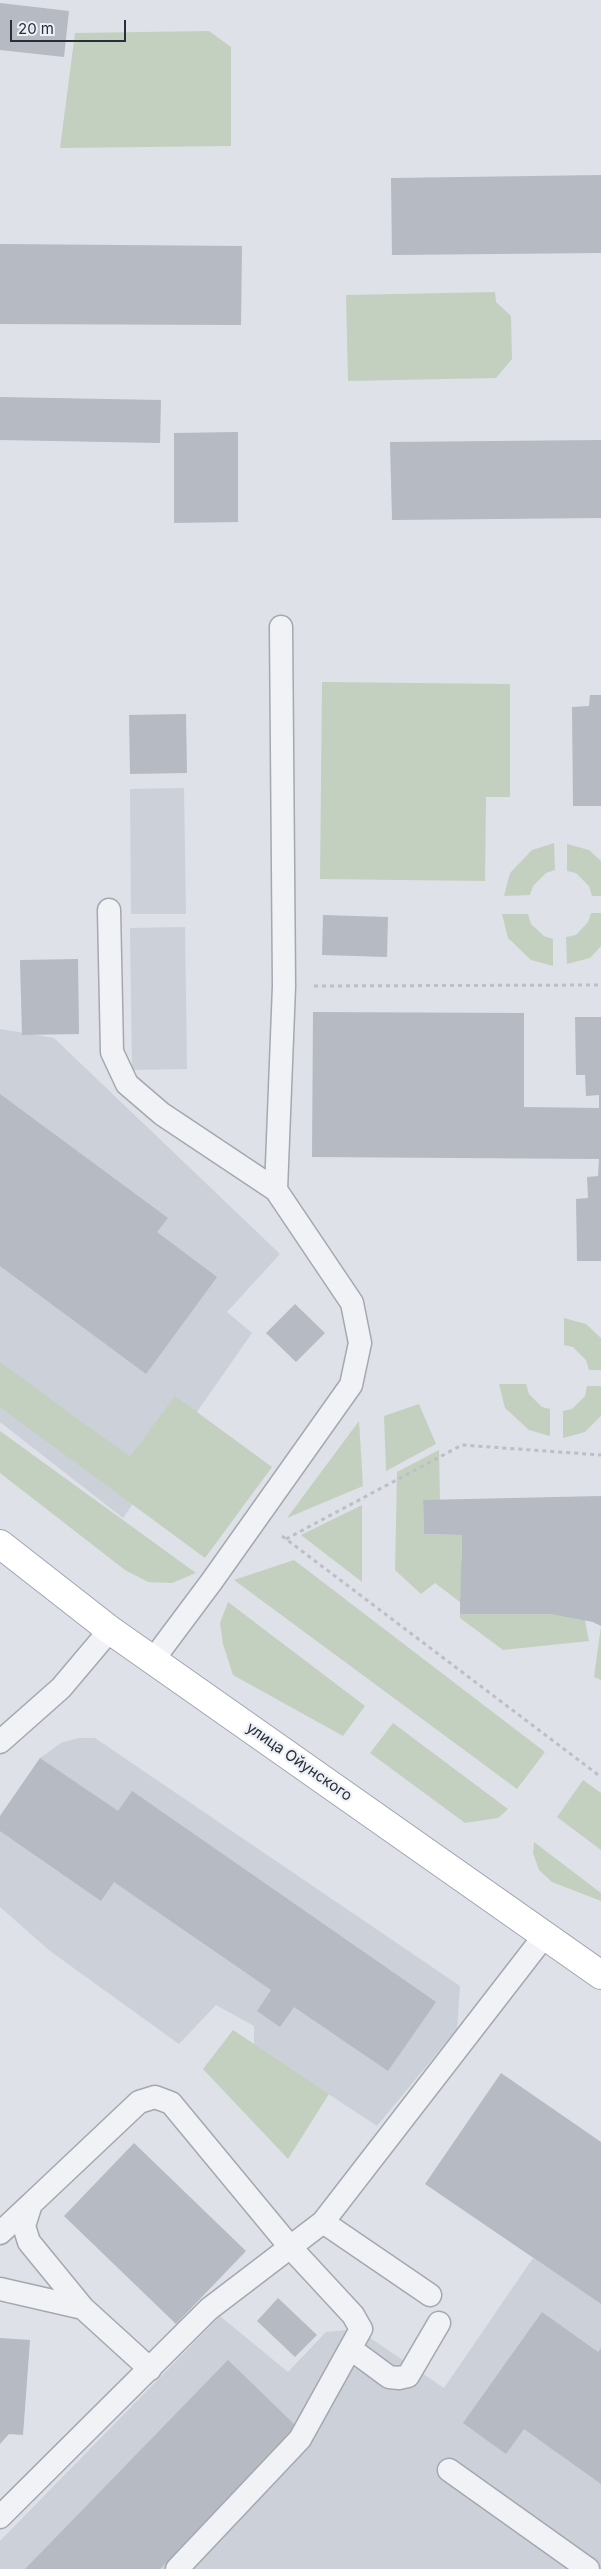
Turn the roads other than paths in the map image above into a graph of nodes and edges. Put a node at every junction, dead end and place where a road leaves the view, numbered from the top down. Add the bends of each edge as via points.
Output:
1 (281, 627) dead end
2 (110, 910) dead end
3 (276, 1190) junction
4 (0, 1544) edge
5 (110, 1630) junction
6 (153, 1660) junction
7 (0, 1742) edge
8 (545, 1935) junction
9 (601, 1975) edge
10 (30, 2204) junction
11 (322, 2222) junction
12 (0, 2233) edge
13 (291, 2248) junction
14 (0, 2289) edge
15 (430, 2295) dead end
16 (83, 2308) junction
17 (439, 2323) dead end
18 (351, 2349) junction
19 (150, 2369) junction
20 (449, 2470) dead end
21 (0, 2517) edge
22 (177, 2569) edge
23 (588, 2569) edge

1 - 3 lane via 284,986
2 - 3 lane via 112,1052 127,1084 162,1114
3 - 6 lane via 352,1303 360,1343 351,1385
4 - 5 main road, улица Ойунского
5 - 6 main road, улица Ойунского
5 - 7 lane via 61,1688
6 - 8 main road, улица Ойунского
8 - 9 main road, улица Ойунского
8 - 11 lane
10 - 12 lane
10 - 13 lane via 139,2102 155,2097 171,2103
10 - 16 lane via 24,2226 29,2242
11 - 13 lane
11 - 15 lane
13 - 18 lane via 353,2315 361,2329
13 - 19 lane via 210,2309
14 - 16 lane
16 - 19 lane
17 - 18 lane via 408,2376 389,2377
18 - 22 lane via 300,2439
19 - 21 lane
20 - 23 lane

